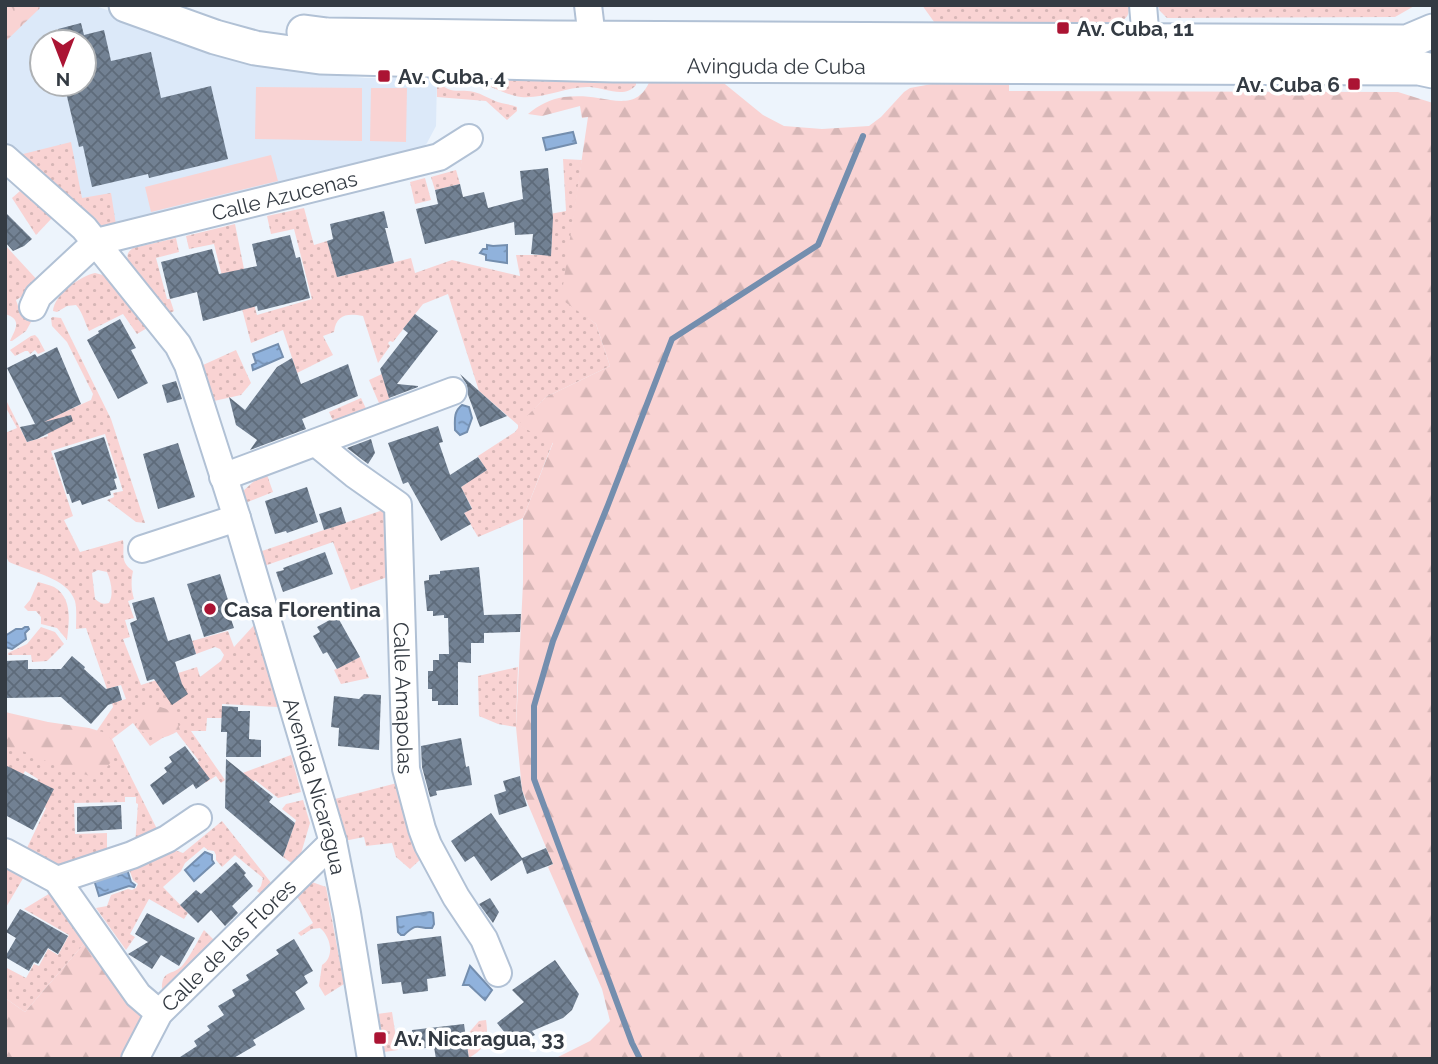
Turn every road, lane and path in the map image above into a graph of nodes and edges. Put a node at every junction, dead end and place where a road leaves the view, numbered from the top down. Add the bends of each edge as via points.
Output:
1 (126, 5) edge
2 (179, 5) edge
3 (1143, 5) edge
4 (589, 18) edge
5 (1433, 31) edge
6 (1146, 41) junction
7 (613, 65) junction
8 (1433, 71) edge
9 (468, 138) dead end
10 (5, 158) edge
11 (96, 242) junction
12 (33, 307) dead end
13 (453, 391) dead end
14 (316, 443) junction
15 (223, 477) junction
16 (237, 518) junction
17 (142, 549) dead end
18 (198, 818) dead end
19 (333, 842) junction
20 (5, 852) edge
21 (57, 880) junction
22 (498, 973) dead end
23 (159, 1013) junction
24 (135, 1059) edge
25 (371, 1059) edge

1 - 7 main road, Avinguda de Cuba via 255,48 320,57
2 - 4 main road, Avinguda de Cuba via 237,24 327,34 553,38
3 - 6 street
4 - 6 main road, Avinguda de Cuba
4 - 7 street via 598,54
5 - 6 main road, Avinguda de Cuba via 1407,42
7 - 8 main road, Avinguda de Cuba
9 - 11 street, Calle Azucenas via 439,158
10 - 11 street, Avenida Nicaragua
11 - 12 street via 38,296
11 - 15 street, Avenida Nicaragua via 180,349
13 - 14 street
14 - 15 street
14 - 22 street, Calle Amapolas via 398,505 406,769 428,845 484,939
15 - 16 street, Avenida Nicaragua
16 - 17 street
16 - 19 street, Avenida Nicaragua
18 - 21 street via 132,855
19 - 23 street, Calle de las Flores
19 - 25 street, Avenida Nicaragua
20 - 21 street
21 - 23 street via 138,995
23 - 24 street, Calle de las Flores

